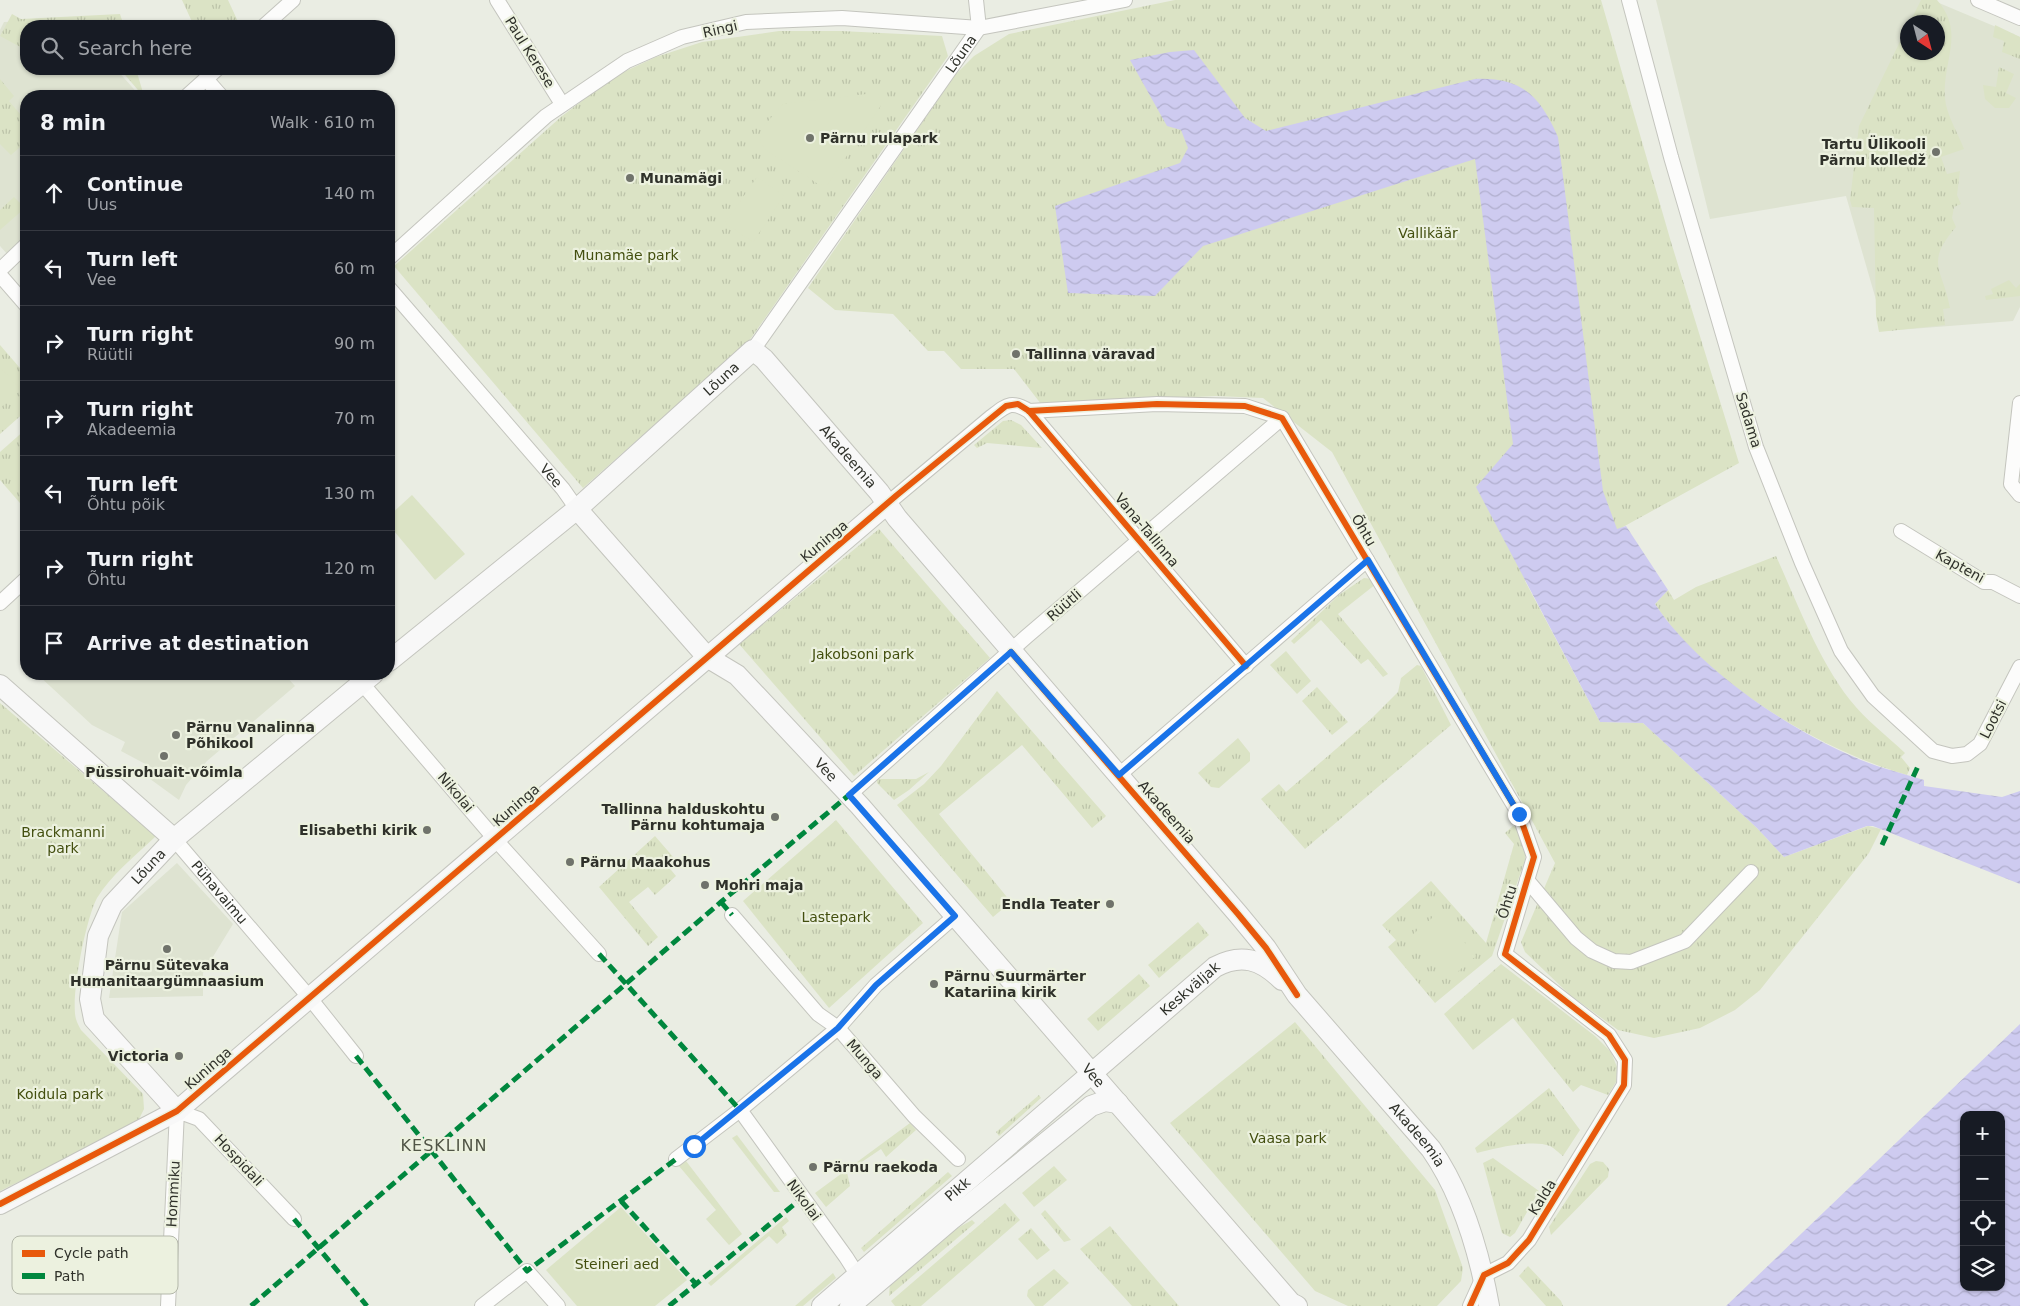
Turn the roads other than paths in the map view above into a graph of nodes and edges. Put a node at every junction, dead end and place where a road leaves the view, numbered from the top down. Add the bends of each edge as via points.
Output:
1 (293, 0) edge
2 (497, 0) edge
3 (976, 0) edge
4 (1125, 0) edge
5 (1629, 0) edge
6 (1978, 0) edge
7 (2020, 18) edge
8 (271, 20) edge
9 (979, 28) junction
10 (210, 75) edge
11 (206, 79) junction
12 (194, 90) edge
13 (216, 90) edge
14 (562, 104) junction
15 (20, 251) edge
16 (395, 253) edge
17 (0, 270) edge
18 (0, 275) edge
19 (395, 295) edge
20 (20, 298) edge
21 (753, 350) junction
22 (2020, 403) edge
23 (1029, 411) junction
24 (1282, 418) junction
25 (2020, 495) edge
26 (887, 504) junction
27 (577, 509) junction
28 (1901, 531) dead end
29 (1139, 540) junction
30 (1368, 560) junction
31 (20, 584) edge
32 (2020, 596) edge
33 (0, 602) edge
34 (1011, 652) junction
35 (395, 656) edge
36 (707, 657) junction
37 (1246, 666) junction
38 (2020, 667) edge
39 (360, 680) edge
40 (365, 680) edge
41 (0, 685) edge
42 (1980, 744) joint
43 (1119, 775) junction
44 (849, 795) junction
45 (174, 839) junction
46 (495, 840) junction
47 (1750, 872) dead end
48 (1527, 880) junction
49 (732, 915) dead end
50 (955, 916) junction
51 (599, 954) dead end
52 (1297, 995) junction
53 (310, 997) junction
54 (838, 1028) junction
55 (356, 1056) dead end
56 (1092, 1072) junction
57 (1118, 1103) junction
58 (740, 1110) junction
59 (177, 1111) junction
60 (1606, 1116) joint
61 (676, 1159) dead end
62 (958, 1159) dead end
63 (0, 1204) edge
64 (294, 1219) dead end
65 (171, 1236) edge
66 (1484, 1275) junction
67 (862, 1284) junction
68 (482, 1306) edge
69 (558, 1306) edge
70 (822, 1306) edge
71 (850, 1306) edge
72 (1297, 1306) edge
73 (1470, 1306) edge
74 (1489, 1306) edge

1 - 8 street
2 - 14 street, Paul Kerese
3 - 9 street
4 - 9 street, Ringi
5 - 42 street, Sadama via 1671,157 1756,447 1841,651 1873,696 1933,751 1952,756 1967,754
6 - 7 street
9 - 14 street, Ringi via 842,18 746,22 682,37 627,61
9 - 21 street, Lõuna
10 - 11 street
11 - 12 street
11 - 13 street
14 - 16 street, Ringi
15 - 17 street
18 - 20 street
19 - 27 street, Vee
21 - 26 street, Akadeemia
21 - 27 street, Lõuna
22 - 25 street via 2012,484
23 - 24 street via 1157,404 1245,406
23 - 26 street, Kuninga via 1018,404 1006,406
23 - 29 street, Vana-Tallinna
24 - 29 street, Rüütli
24 - 30 street, Õhtu
26 - 34 street, Akadeemia
26 - 36 street, Kuninga
27 - 35 street, Lõuna
27 - 36 street, Vee
28 - 32 street, Kapteni via 1984,582 1993,582
29 - 34 street, Rüütli
29 - 37 street, Vana-Tallinna
30 - 37 street
30 - 48 street, Õhtu via 1519,814 1534,856
31 - 33 street
34 - 43 street, Akadeemia
34 - 44 street, Rüütli
36 - 44 street, Vee via 737,675
36 - 46 street, Kuninga
37 - 43 street
38 - 42 street, Lootsi
39 - 45 street, Lõuna
40 - 46 street, Nikolai
41 - 45 street, Pühavaimu
43 - 52 street, Akadeemia via 1266,948
44 - 50 street, Vee
45 - 53 street, Pühavaimu
45 - 59 street, Lõuna via 112,905 98,936 90,999 94,1019
46 - 51 street, Nikolai
46 - 53 street, Kuninga
47 - 48 street via 1685,941 1630,962 1614,961 1592,951 1576,938
48 - 60 street, Õhtu via 1505,954 1609,1035 1625,1060 1624,1085
49 - 54 street, Munga via 818,1014
50 - 54 street via 876,985
50 - 56 street, Vee
52 - 56 street, Keskväljak via 1277,975 1257,962 1228,960 1205,974
52 - 66 street, Akadeemia via 1447,1171
53 - 55 street, Pühavaimu
53 - 59 street, Kuninga
54 - 58 street
54 - 62 street, Munga via 914,1116
56 - 57 street, Vee
56 - 67 street, Pikk
57 - 67 street, Pikk via 1105,1101 1091,1106
57 - 72 street, Vee via 1291,1303
58 - 61 street
58 - 67 street, Nikolai
59 - 63 street, Kuninga
59 - 64 street, Hospidali via 199,1119
59 - 65 street, Hommiku
60 - 66 street, Kalda via 1520,1252 1508,1263
66 - 73 street
66 - 74 street, Akadeemia
67 - 70 street, Pikk
67 - 71 street, Pikk
68 - 69 street via 527,1271

